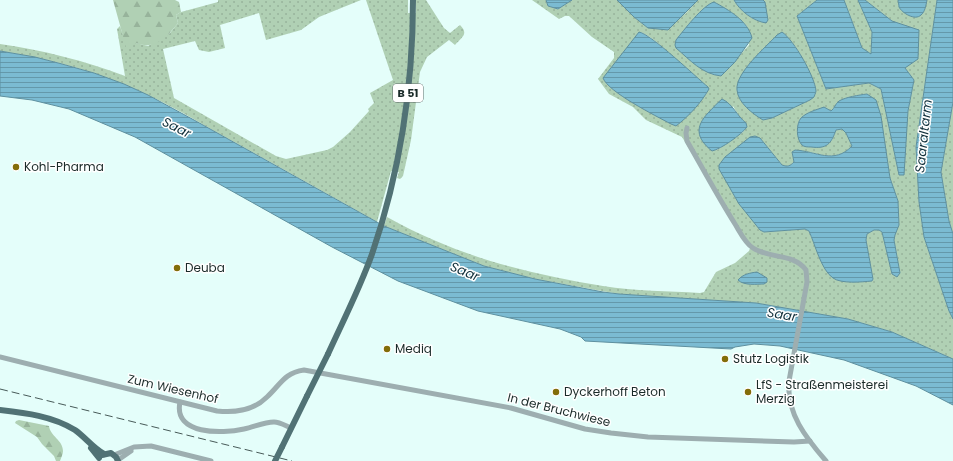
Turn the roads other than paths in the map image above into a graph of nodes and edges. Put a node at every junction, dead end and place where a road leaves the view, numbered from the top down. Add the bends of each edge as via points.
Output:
1 (413, 0) edge
2 (687, 128) dead end
3 (0, 357) edge
4 (330, 374) joint
5 (180, 402) junction
6 (0, 410) edge
7 (69, 427) junction
8 (292, 428) junction
9 (810, 441) junction
10 (104, 454) junction
11 (116, 459) edge
12 (98, 460) edge
13 (211, 461) edge
14 (275, 461) edge
15 (826, 461) edge

1 - 8 main road, B 51, bridge via 409,82 402,135 387,205 372,255 350,308
2 - 9 street via 687,141 748,243 763,253 797,262 808,275 788,382 793,412
3 - 5 street, Zum Wiesenhof
4 - 5 street, Zum Wiesenhof via 304,370 294,372 258,404 240,410 217,411
4 - 9 street, In der Bruchwiese via 525,411 584,429 611,433 660,438
5 - 8 street via 180,418 197,428 233,431 275,422
6 - 7 main road via 44,416
7 - 10 main road
7 - 12 main road via 96,453
8 - 14 main road, B 51, bridge
9 - 15 street
10 - 11 main road via 108,453
10 - 12 main road
11 - 13 street via 143,447 157,447

